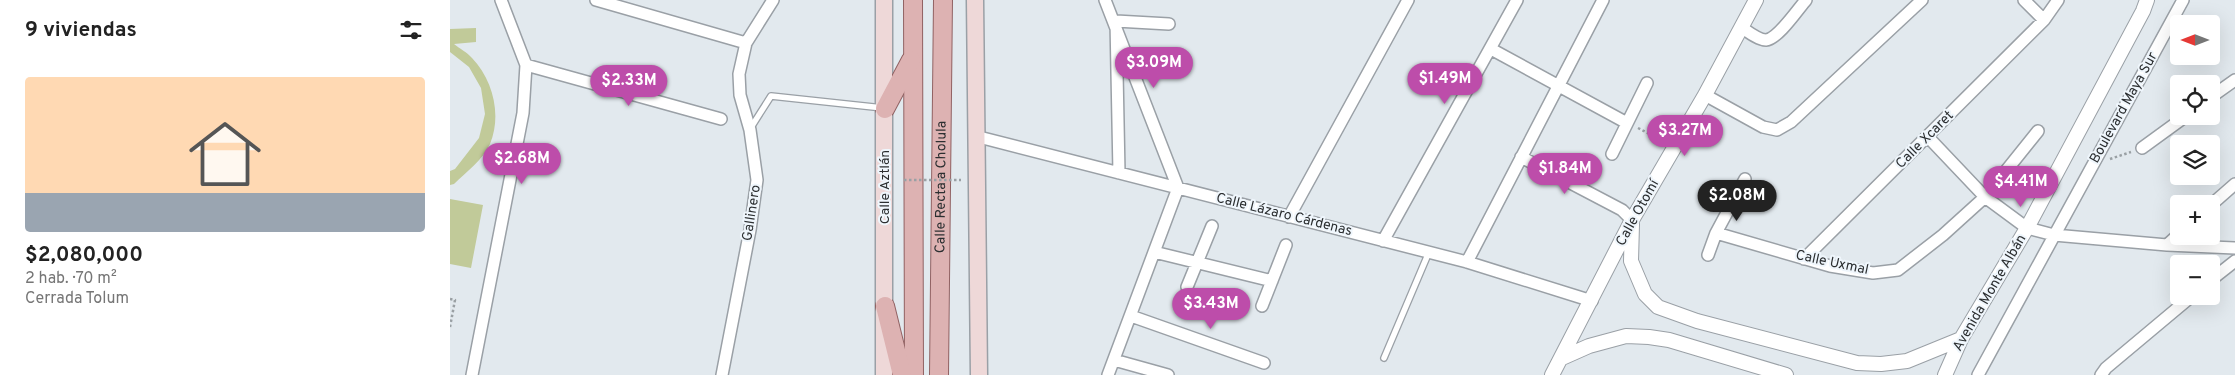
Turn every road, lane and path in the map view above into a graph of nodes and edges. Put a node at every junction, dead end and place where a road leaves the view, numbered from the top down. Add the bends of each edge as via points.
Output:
1 (501, 0) edge
2 (596, 0) edge
3 (773, 0) edge
4 (884, 0) edge
5 (913, 0) edge
6 (942, 0) edge
7 (975, 0) edge
8 (1105, 0) edge
9 (1408, 0) edge
10 (1517, 0) edge
11 (1603, 0) edge
12 (1756, 0) edge
13 (1806, 0) edge
14 (1922, 0) edge
15 (2024, 0) edge
16 (2058, 0) edge
17 (2147, 0) edge
18 (2183, 0) edge
19 (2044, 20) junction
20 (1169, 24) dead end
21 (1116, 26) junction
22 (1741, 27) junction
23 (746, 43) junction
24 (1491, 50) junction
25 (913, 57) junction
26 (526, 65) junction
27 (2235, 80) edge
28 (1647, 84) dead end
29 (1558, 87) junction
30 (2220, 91) edge
31 (1705, 95) junction
32 (885, 109) junction
33 (720, 118) dead end
34 (1627, 123) junction
35 (2174, 125) edge
36 (750, 130) junction
37 (2038, 130) dead end
38 (975, 136) junction
39 (1928, 137) junction
40 (1675, 147) junction
41 (2142, 148) joint
42 (1612, 154) dead end
43 (1521, 156) junction
44 (2093, 165) junction
45 (1119, 173) junction
46 (1745, 179) dead end
47 (904, 180) dead end
48 (961, 180) dead end
49 (2235, 184) edge
50 (1178, 188) junction
51 (1985, 197) junction
52 (2220, 198) edge
53 (1289, 217) junction
54 (1632, 220) junction
55 (1212, 226) dead end
56 (2027, 228) junction
57 (1716, 233) junction
58 (2054, 235) junction
59 (1383, 241) junction
60 (2170, 242) edge
61 (2167, 245) junction
62 (1286, 246) dead end
63 (2235, 248) edge
64 (1154, 252) junction
65 (1429, 252) junction
66 (1708, 255) dead end
67 (1804, 259) junction
68 (2235, 261) edge
69 (1467, 262) junction
70 (1197, 263) junction
71 (2220, 273) edge
72 (1272, 281) junction
73 (1188, 288) dead end
74 (450, 299) edge
75 (1592, 302) junction
76 (2181, 305) edge
77 (884, 306) junction
78 (1262, 306) dead end
79 (1131, 316) junction
80 (450, 327) edge
81 (1961, 338) junction
82 (1384, 358) dead end
83 (1562, 358) junction
84 (1114, 360) junction
85 (1907, 361) junction
86 (1264, 363) dead end
87 (472, 375) edge
88 (722, 375) edge
89 (884, 375) edge
90 (902, 375) edge
91 (914, 375) edge
92 (939, 375) edge
93 (979, 375) edge
94 (1108, 375) edge
95 (1168, 375) edge
96 (1552, 375) edge
97 (1786, 375) edge
98 (1903, 375) edge
99 (1945, 375) edge
100 (1978, 375) edge
101 (2101, 375) edge

1 - 26 street
2 - 23 street
3 - 23 street, Gallinero
4 - 32 main road, Calle Aztlán
5 - 25 main road, Calle Recta a Cholula
6 - 92 main road, Calle Recta a Cholula
7 - 38 main road
8 - 21 street
9 - 53 street
10 - 24 street
11 - 29 street
12 - 22 street, Calle Otomí
13 - 22 street via 1775,36 1766,40
14 - 31 street via 1791,122 1777,130 1763,127
15 - 19 street
16 - 19 street, Calle Xcaret
17 - 56 street, Avenida Monte Albán
18 - 44 street, Boulevard Maya Sur
19 - 39 street, Calle Xcaret
20 - 21 street
21 - 45 street
21 - 50 street
22 - 31 street, Calle Otomí
23 - 36 street, Gallinero via 739,74 740,95
24 - 29 street
24 - 59 street
25 - 32 main road
25 - 91 main road, Calle Recta a Cholula
26 - 33 street
26 - 87 street via 523,113
27 - 30 street
28 - 34 street
29 - 34 street
29 - 43 street
31 - 40 street, Calle Otomí
32 - 36 lane via 772,96
32 - 77 main road, Calle Aztlán
34 - 40 path
34 - 42 street
35 - 41 street
36 - 88 street, Gallinero via 757,180
37 - 51 street, Calle Uxmal
38 - 45 street, Calle Lázaro Cárdenas
38 - 93 main road
39 - 51 street
39 - 67 street, Calle Xcaret
40 - 54 street, Calle Otomí
41 - 44 path
43 - 54 street via 1622,210
43 - 69 street
44 - 58 street, Boulevard Maya Sur
45 - 50 street, Calle Lázaro Cárdenas
46 - 57 street
47 - 48 path, bridge
49 - 52 street
50 - 53 street, Calle Lázaro Cárdenas
50 - 64 street
51 - 56 street
51 - 67 street, Calle Uxmal via 1898,270 1873,273
53 - 59 street, Calle Lázaro Cárdenas
54 - 75 street, Calle Otomí
54 - 85 street via 1631,262 1645,294 1658,307 1697,321 1857,363
55 - 70 street
56 - 58 street
56 - 81 street, Avenida Monte Albán
57 - 66 street
57 - 67 street, Calle Uxmal
58 - 61 street
58 - 100 street, Boulevard Maya Sur
59 - 65 street, Calle Lázaro Cárdenas
60 - 61 street
61 - 63 street
62 - 72 street
64 - 70 street
64 - 79 street
65 - 69 street, Calle Lázaro Cárdenas
65 - 82 lane
68 - 71 street
69 - 75 street, Calle Lázaro Cárdenas
70 - 72 street
70 - 73 street
72 - 78 street
74 - 80 path via 455,300
75 - 83 street, Calle Otomí
76 - 101 street
77 - 89 main road, Calle Aztlán
77 - 90 main road
79 - 84 street
79 - 86 street
81 - 85 street
81 - 99 street, Avenida Monte Albán
83 - 96 street, Calle Otomí
83 - 97 street via 1589,346 1626,336 1649,337
84 - 94 street
84 - 95 street
85 - 98 street

